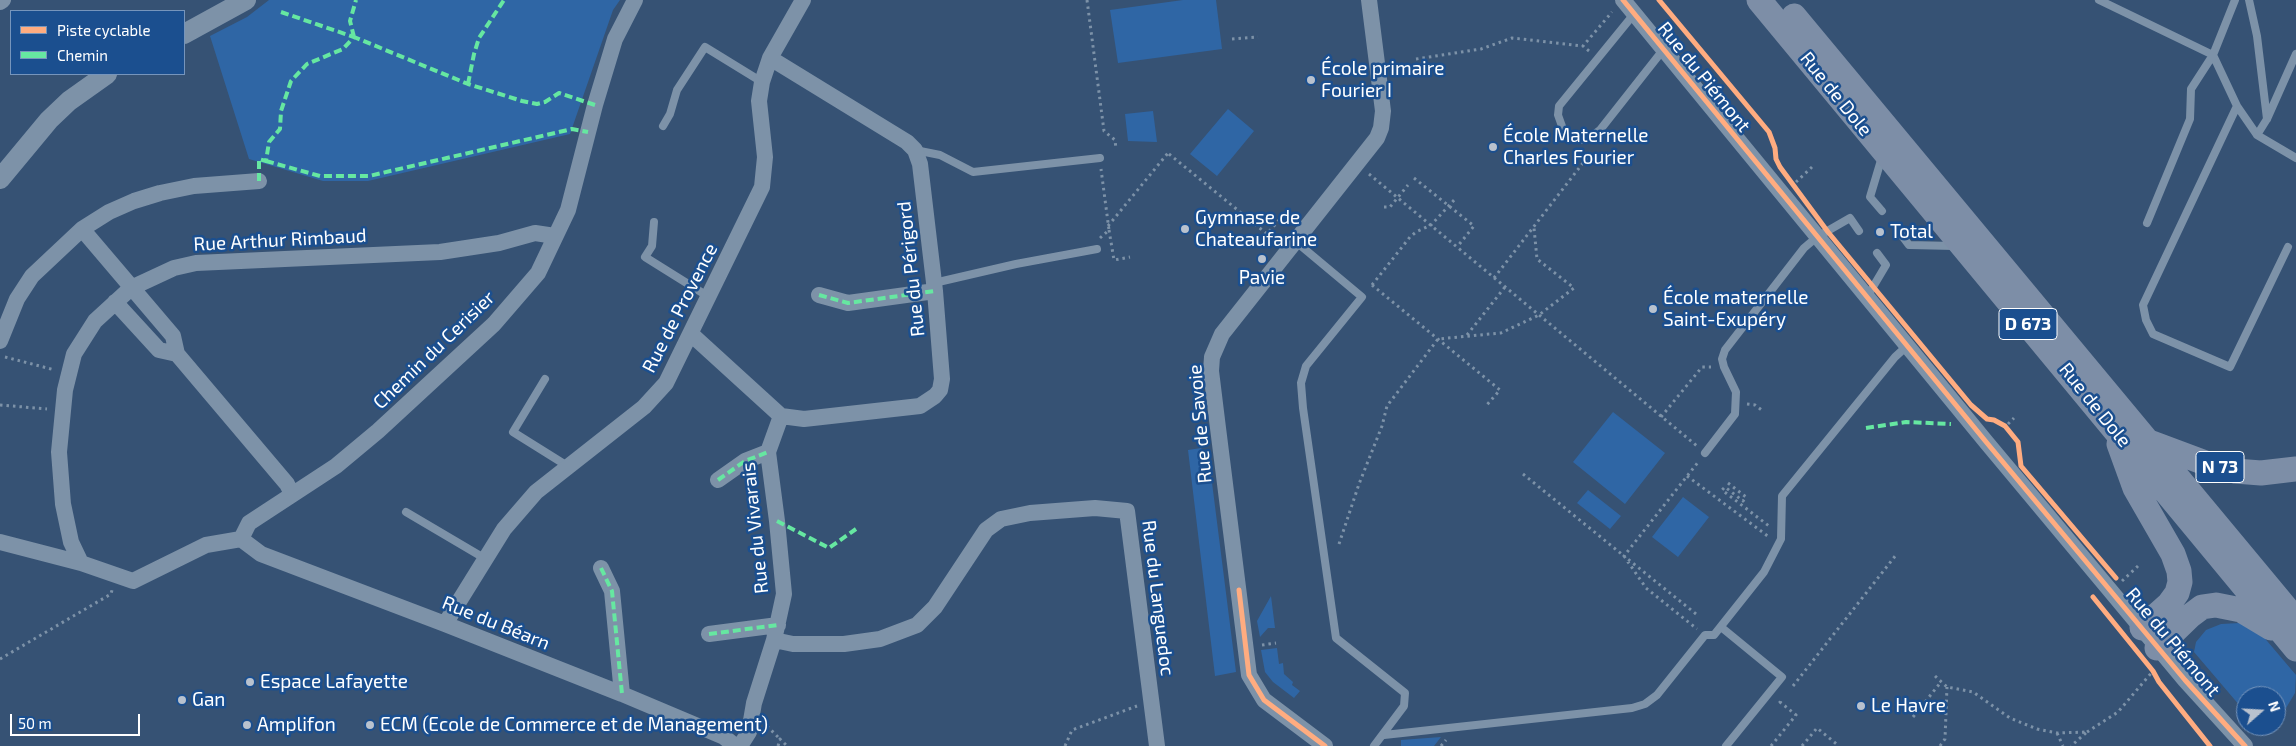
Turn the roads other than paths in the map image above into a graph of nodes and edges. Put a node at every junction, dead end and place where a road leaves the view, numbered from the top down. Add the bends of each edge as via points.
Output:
1 (246, 0) edge
2 (635, 0) edge
3 (803, 0) edge
4 (1370, 0) edge
5 (1759, 0) edge
6 (1781, 0) edge
7 (2099, 0) edge
8 (2249, 0) edge
9 (2234, 1) edge
10 (1618, 6) edge
11 (1634, 14) junction
12 (185, 33) edge
13 (1663, 50) junction
14 (2296, 54) edge
15 (2213, 55) junction
16 (770, 58) junction
17 (106, 75) edge
18 (762, 82) junction
19 (2238, 106) junction
20 (2267, 119) junction
21 (663, 126) dead end
22 (2257, 134) junction
23 (915, 150) junction
24 (1884, 153) junction
25 (1100, 158) road end
26 (2296, 158) edge
27 (0, 178) edge
28 (259, 181) dead end
29 (1882, 211) dead end
30 (654, 222) dead end
31 (2147, 223) dead end
32 (82, 229) junction
33 (1860, 231) dead end
34 (1900, 233) dead end
35 (1288, 234) junction
36 (555, 236) junction
37 (1817, 238) junction
38 (1962, 247) junction
39 (2288, 248) dead end
40 (1097, 249) road end
41 (1877, 253) dead end
42 (935, 287) junction
43 (131, 288) junction
44 (820, 295) dead end
45 (709, 297) junction
46 (1867, 297) junction
47 (115, 302) junction
48 (691, 334) junction
49 (0, 341) edge
50 (1907, 346) junction
51 (177, 354) junction
52 (545, 379) dead end
53 (781, 416) junction
54 (2113, 427) junction
55 (2148, 441) junction
56 (768, 452) junction
57 (1705, 453) road end
58 (569, 468) junction
59 (2296, 469) edge
60 (718, 480) dead end
61 (292, 494) junction
62 (406, 512) dead end
63 (241, 539) junction
64 (0, 542) edge
65 (484, 558) junction
66 (81, 563) junction
67 (601, 568) dead end
68 (445, 624) junction
69 (1721, 627) junction
70 (2142, 628) junction
71 (776, 632) junction
72 (709, 634) dead end
73 (2293, 635) edge
74 (2155, 659) junction
75 (622, 694) junction
76 (1384, 735) junction
77 (735, 746) edge
78 (740, 746) edge
79 (1157, 746) edge
80 (1325, 746) edge
81 (1374, 746) edge
82 (1726, 746) edge
83 (2245, 746) edge

1 - 12 street
2 - 36 street, Chemin du Cerisier via 615,39 568,210
3 - 16 street, Rue de Provence
4 - 35 street, Rue de Savoie via 1383,111 1381,128 1377,138
5 - 24 main road, Rue de Dole / D 673
6 - 55 main road, Rue de Dole / D 673
7 - 15 lane
8 - 20 lane via 2257,36
9 - 15 lane
10 - 11 street, Rue du Piémont
11 - 13 street, Rue du Piémont
11 - 13 lane via 1559,106 1558,115 1563,129 1572,139 1584,140 1600,130
13 - 37 street, Rue du Piémont
14 - 20 lane
15 - 19 lane
15 - 31 lane via 2191,89 2190,119
16 - 18 street, Rue de Provence
16 - 23 street
17 - 27 street via 49,120
18 - 21 lane via 705,47 677,90
18 - 45 street, Rue de Provence via 759,101 765,157 762,187
19 - 22 lane
19 - 39 lane via 2143,305 2153,334 2230,367
20 - 22 lane
22 - 26 lane
23 - 25 lane via 940,155 973,172
23 - 42 street, Rue du Périgord via 920,164
24 - 29 lane via 1870,197
24 - 38 main road, Rue de Dole / D 673
28 - 32 street via 194,186 160,193 109,212
30 - 45 lane via 652,246 645,257
32 - 43 street
32 - 49 street via 32,276 17,299
33 - 37 lane via 1850,218
34 - 38 lane via 1909,245
35 - 76 lane via 1362,297 1306,366 1301,383 1336,638 1405,693 1404,706
35 - 80 street, Rue de Savoie via 1222,334 1214,352 1211,371 1249,675 1264,700
36 - 43 street, Rue Arthur Rimbaud via 535,233 499,244 440,252 196,263 174,268
36 - 61 street, Chemin du Cerisier via 538,273 494,324 336,466
37 - 46 street, Rue du Piémont
37 - 57 lane via 1804,248 1725,350 1724,367 1736,392 1735,414
38 - 54 main road, Rue de Dole / D 673
40 - 42 lane via 1016,264
41 - 46 lane via 1886,265
42 - 44 street via 848,303
42 - 53 street, Rue du Périgord via 942,379 940,390 930,401 920,406 804,419
43 - 47 street, Rue Arthur Rimbaud
43 - 51 street via 173,336
45 - 48 street, Rue de Provence
46 - 50 street, Rue du Piémont
47 - 51 street via 159,350
47 - 66 street, Rue Arthur Rimbaud via 95,321 74,354 62,410 59,452 64,504 71,542
48 - 53 street
48 - 58 street, Rue de Provence via 666,383 644,407
50 - 69 lane via 1782,496 1781,539 1764,572
50 - 70 street, Rue du Piémont
51 - 61 street
52 - 58 lane via 513,432
53 - 56 street, Rue du Vivarais
54 - 70 main road via 2134,488 2173,554 2179,571 2177,593
54 - 73 main road, Rue de Dole / D 673
55 - 59 main road, N 73 via 2235,471
55 - 73 main road, Rue de Dole / D 673
56 - 60 street via 745,461
56 - 71 street, Rue du Vivarais via 784,594
58 - 65 street, Rue de Provence via 536,492
61 - 63 street, Chemin du Cerisier via 249,522
62 - 65 lane
63 - 66 street via 206,545 133,581
63 - 68 street, Rue du Béarn via 261,554
64 - 66 street
65 - 68 street, Rue de Provence
67 - 75 street via 612,590
68 - 75 street, Rue du Béarn
69 - 76 lane via 1714,635 1706,635 1657,695 1645,704
69 - 82 lane via 1782,677
70 - 74 street, Rue du Piémont
71 - 72 street
71 - 78 street, Rue du Vivarais via 754,702 749,732
71 - 79 street, Rue du Languedoc via 793,644 844,644 880,639 917,625 935,608 986,530 994,523 1030,513 1095,508 1127,511
73 - 74 main road via 2241,610 2216,604 2202,607 2190,616
74 - 83 street, Rue du Piémont
75 - 77 street, Rue du Béarn via 724,737
76 - 81 lane

